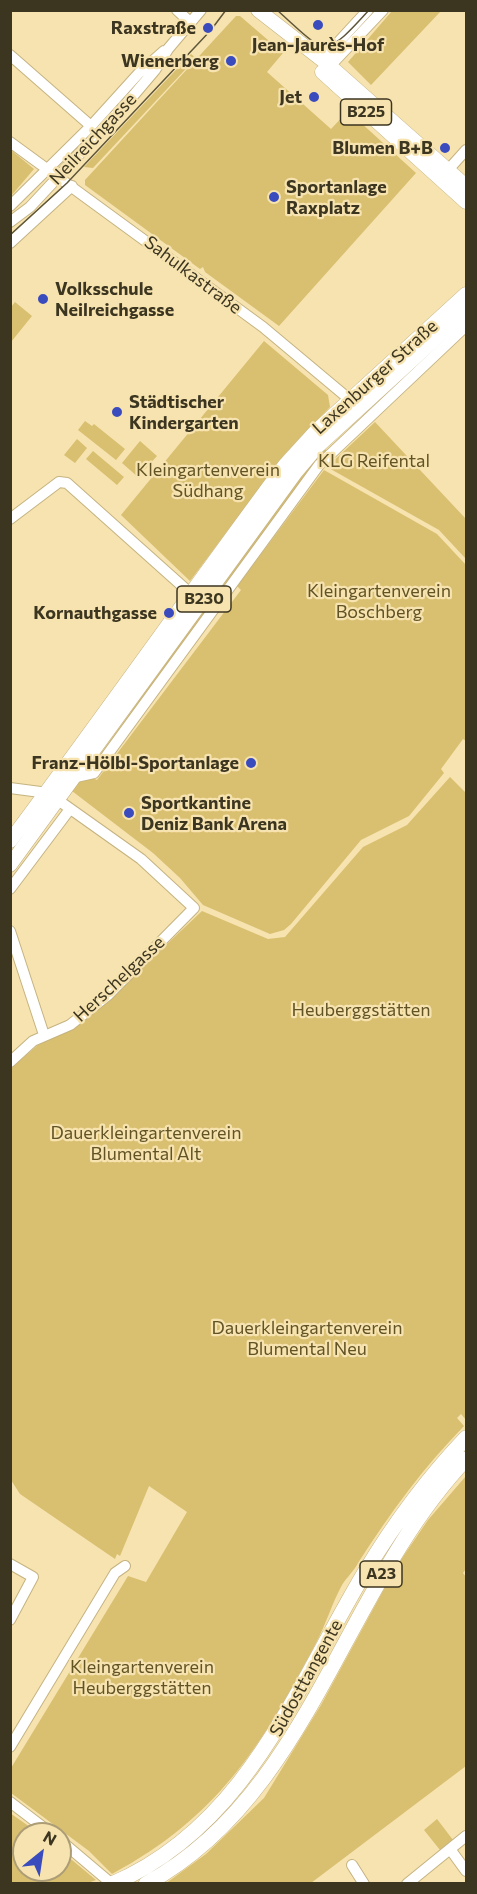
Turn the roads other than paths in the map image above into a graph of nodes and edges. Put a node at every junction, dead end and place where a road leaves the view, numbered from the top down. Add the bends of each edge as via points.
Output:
1 (177, 10) edge
2 (201, 10) edge
3 (258, 10) edge
4 (368, 10) edge
5 (383, 10) edge
6 (191, 23) junction
7 (283, 32) junction
8 (168, 49) junction
9 (10, 55) edge
10 (326, 63) junction
11 (91, 126) junction
12 (10, 142) edge
13 (466, 150) edge
14 (48, 170) junction
15 (448, 170) junction
16 (58, 177) junction
17 (72, 186) junction
18 (466, 186) edge
19 (466, 202) edge
20 (10, 206) edge
21 (10, 222) edge
22 (10, 243) edge
23 (466, 294) edge
24 (466, 311) edge
25 (466, 326) edge
26 (360, 408) junction
27 (10, 519) edge
28 (190, 593) junction
29 (10, 788) edge
30 (59, 801) junction
31 (10, 841) edge
32 (10, 866) edge
33 (10, 889) edge
34 (10, 931) edge
35 (44, 1035) junction
36 (10, 1062) edge
37 (466, 1438) edge
38 (466, 1459) edge
39 (10, 1564) edge
40 (124, 1566) dead end
41 (10, 1620) edge
42 (10, 1747) edge
43 (10, 1802) edge
44 (36, 1822) edge
45 (466, 1836) edge
46 (450, 1849) junction
47 (72, 1850) edge
48 (352, 1865) dead end
49 (466, 1871) edge
50 (112, 1884) edge
51 (146, 1884) edge
52 (364, 1884) edge
53 (407, 1884) edge

1 - 6 street
2 - 6 street, Neilreichgasse
3 - 7 main road, B225
4 - 10 street
5 - 10 street
6 - 8 street, Neilreichgasse
7 - 10 main road, B225
7 - 19 main road, B225
8 - 11 street, Neilreichgasse via 139,73
8 - 16 street, Neilreichgasse via 127,103
9 - 11 street
10 - 15 main road, B225
11 - 14 street, Neilreichgasse
12 - 14 street, Sahulkastraße
13 - 15 street
14 - 16 street, Sahulkastraße
14 - 20 street, Neilreichgasse
15 - 18 main road, B225
16 - 17 street, Sahulkastraße
16 - 21 street, Neilreichgasse
17 - 22 street, Neilreichgasse
17 - 26 street, Sahulkastraße via 263,327
23 - 26 main road, Laxenburger Straße / B230
24 - 26 main road, Laxenburger Straße / B230
25 - 26 street, Laxenburger Straße via 430,360
26 - 28 main road, Laxenburger Straße / B230 via 316,431 285,465
26 - 30 main road, Laxenburger Straße / B230 via 296,472
27 - 28 street via 63,482
28 - 30 main road, Laxenburger Straße / B230
29 - 30 street
30 - 31 main road, Laxenburger Straße / B230
30 - 32 main road, Laxenburger Straße / B230
30 - 33 street, Laxenburger Straße
30 - 35 street, Herschelgasse via 141,859 194,908 108,995 70,1025
34 - 35 street
35 - 36 street, Herschelgasse
37 - 50 highway, Südosttangente / A23 via 414,1499 379,1549 286,1717 244,1779 180,1844
38 - 51 highway, Südosttangente / A23 via 425,1508 391,1558 299,1724 256,1789 204,1843
39 - 41 street via 33,1577
40 - 42 street via 115,1573
43 - 44 street
45 - 46 street
46 - 49 street
46 - 53 street
47 - 50 street
48 - 52 street

